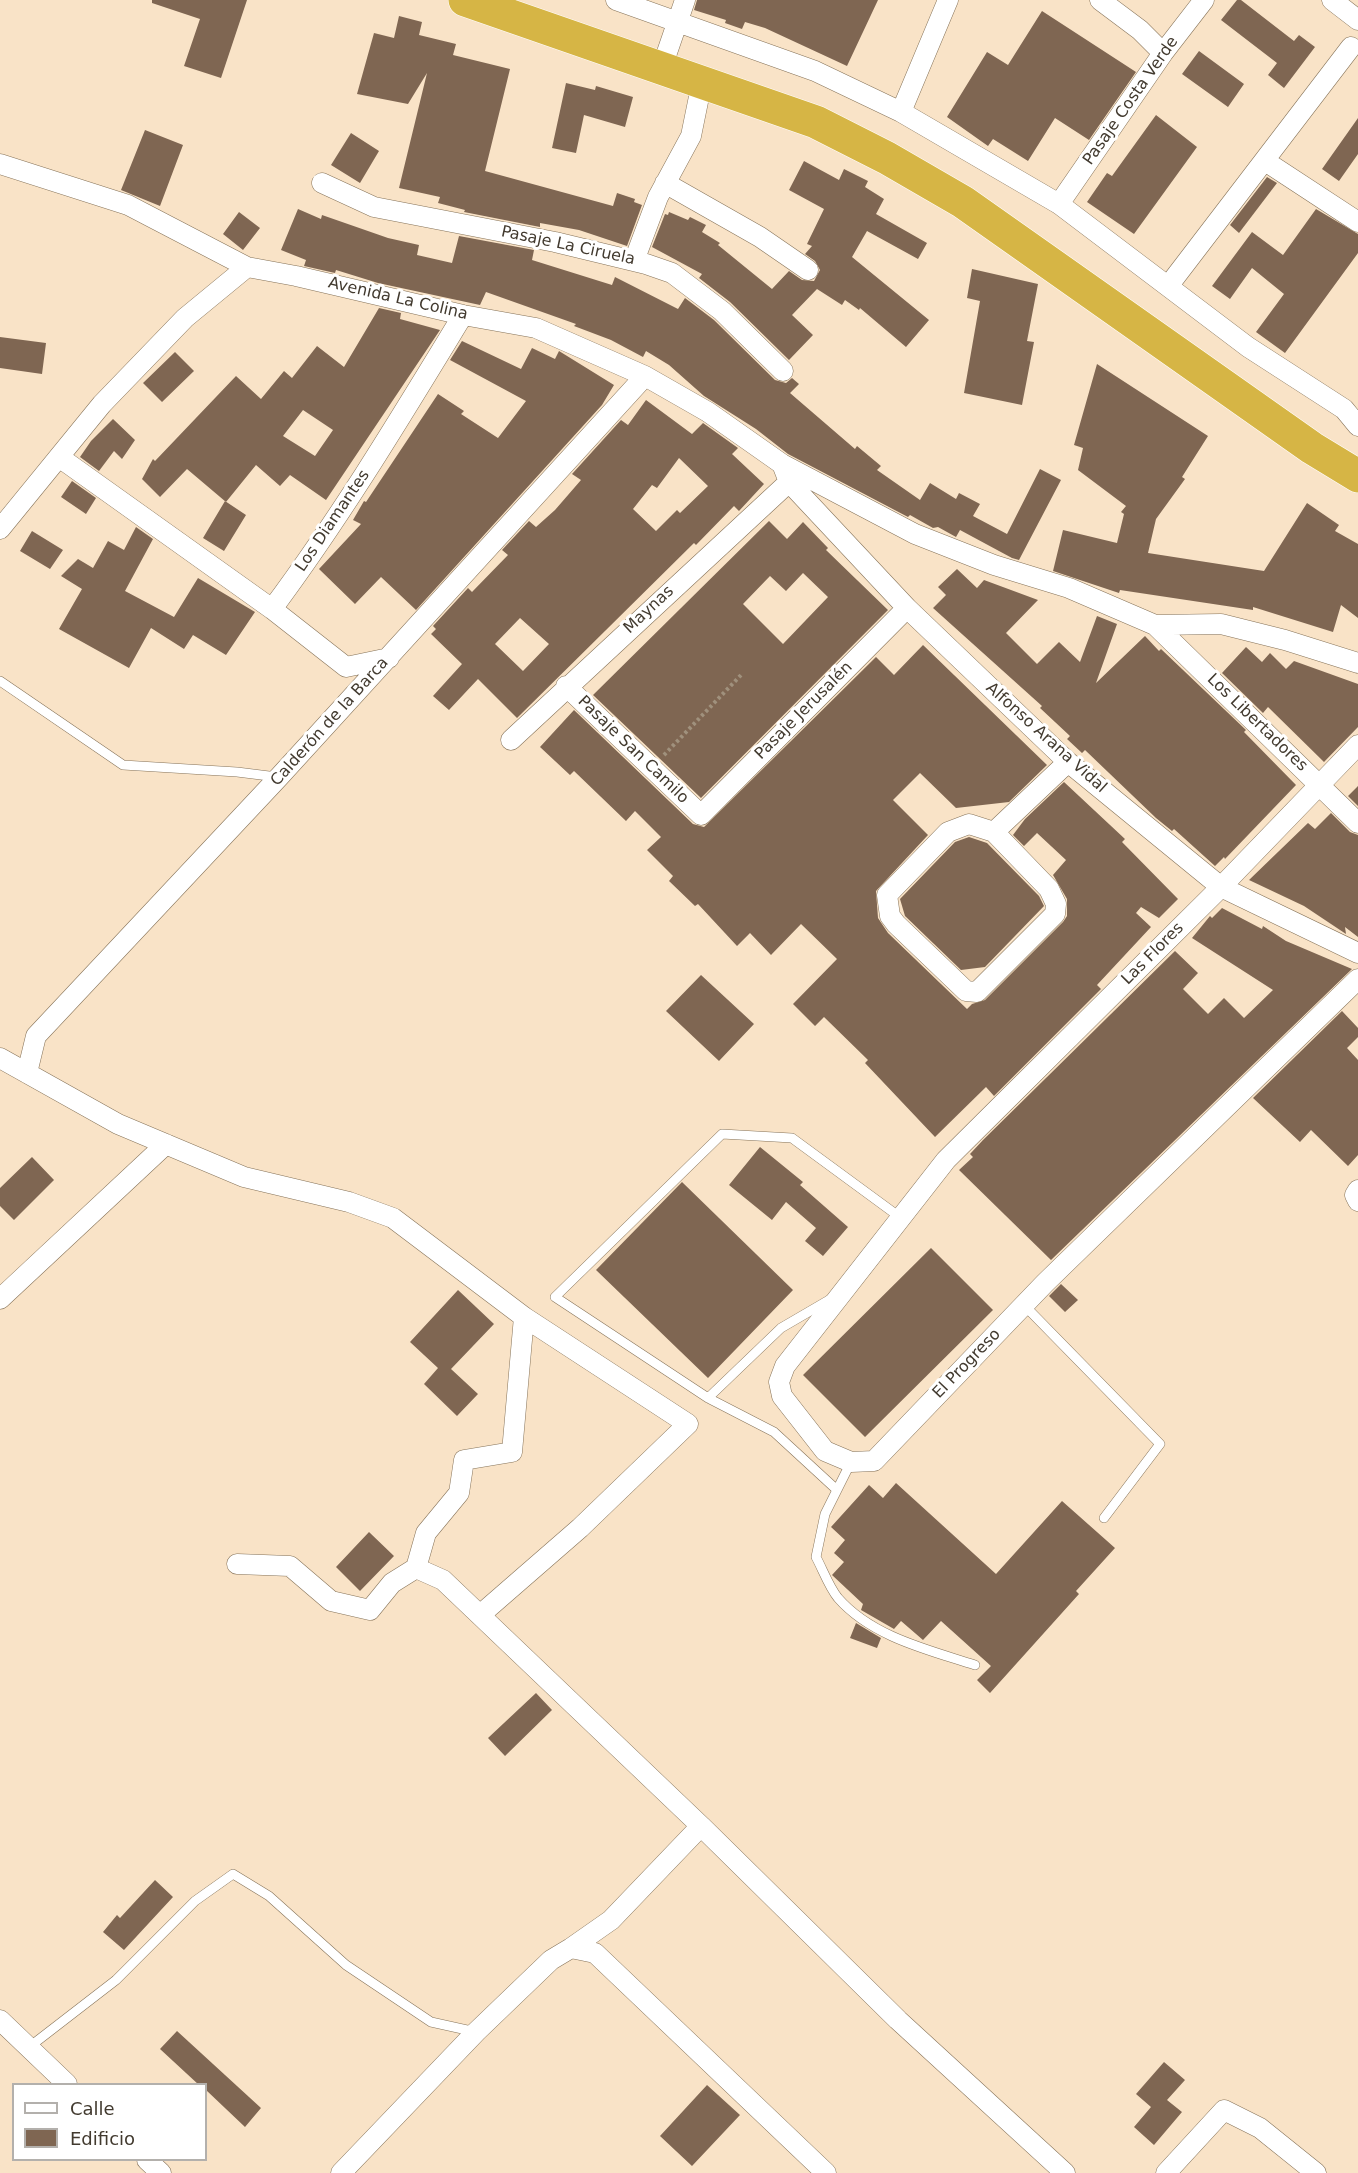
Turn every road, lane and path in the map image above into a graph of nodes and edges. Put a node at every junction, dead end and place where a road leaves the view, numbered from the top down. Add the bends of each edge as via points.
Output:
1 (465, 0) edge
2 (616, 0) edge
3 (685, 0) edge
4 (948, 0) edge
5 (1100, 0) edge
6 (1204, 0) edge
7 (1332, 0) edge
8 (677, 20) junction
9 (1358, 20) edge
10 (1351, 47) dead end
11 (1163, 52) junction
12 (662, 67) junction
13 (702, 81) junction
14 (901, 112) junction
15 (1265, 161) junction
16 (0, 164) edge
17 (322, 183) dead end
18 (665, 183) junction
19 (1059, 204) junction
20 (1358, 222) edge
21 (634, 261) junction
22 (248, 267) junction
23 (808, 270) dead end
24 (1169, 285) junction
25 (463, 315) junction
26 (783, 370) dead end
27 (645, 376) junction
28 (1351, 403) edge
29 (1358, 426) edge
30 (59, 457) junction
31 (785, 473) junction
32 (1358, 476) edge
33 (0, 529) edge
34 (907, 608) junction
35 (272, 609) junction
36 (1155, 625) junction
37 (388, 658) junction
38 (1358, 663) edge
39 (742, 674) dead end
40 (0, 681) edge
41 (566, 686) junction
42 (511, 740) dead end
43 (1358, 745) edge
44 (1068, 762) junction
45 (651, 768) junction
46 (279, 777) junction
47 (1320, 784) junction
48 (700, 815) joint
49 (1358, 823) edge
50 (994, 832) junction
51 (1221, 887) junction
52 (1358, 953) edge
53 (1358, 979) edge
54 (0, 1058) edge
55 (27, 1073) junction
56 (166, 1144) junction
57 (901, 1218) junction
58 (842, 1293) junction
59 (0, 1299) edge
60 (1024, 1305) junction
61 (524, 1317) junction
62 (708, 1398) junction
63 (851, 1462) junction
64 (837, 1490) junction
65 (1104, 1518) dead end
66 (237, 1564) dead end
67 (416, 1568) junction
68 (480, 1615) junction
69 (975, 1665) dead end
70 (701, 1826) junction
71 (571, 1948) junction
72 (0, 2020) edge
73 (476, 2032) junction
74 (28, 2048) junction
75 (65, 2083) edge
76 (148, 2161) edge
77 (823, 2172) edge
78 (161, 2173) edge
79 (341, 2173) edge
80 (1065, 2173) edge
81 (1166, 2173) edge
82 (1316, 2173) edge

1 - 12 highway
2 - 8 street
3 - 8 street
4 - 14 street
5 - 11 street
6 - 11 street, Pasaje Costa Verde
7 - 9 street
8 - 12 street
8 - 14 street via 815,71
10 - 15 street
11 - 19 street, Pasaje Costa Verde
12 - 13 highway
13 - 18 street via 691,136
13 - 32 highway via 816,122 963,202 1293,435
14 - 19 street
15 - 20 street
15 - 24 street
16 - 22 street, Avenida La Colina via 128,205
17 - 21 street, Pasaje La Ciruela via 375,207
18 - 21 street
18 - 23 street via 760,237
19 - 24 street
21 - 26 street, Pasaje La Ciruela via 672,273 722,311
22 - 25 street, Avenida La Colina
22 - 30 street via 185,318 102,404
24 - 28 street via 1248,347
25 - 27 street, Avenida La Colina via 536,328
25 - 35 street, Los Diamantes via 377,456
27 - 31 street, Avenida La Colina via 708,412
27 - 37 street, Calderón de la Barca
28 - 29 street
30 - 33 street
30 - 35 street
31 - 34 street, Alfonso Arana Vidal
31 - 36 street via 915,534 994,565 1069,588
31 - 41 street, Maynas
34 - 44 street, Alfonso Arana Vidal
34 - 48 street, Pasaje Jerusalén
35 - 37 street via 346,667
36 - 38 street via 1221,624
36 - 47 street, Los Libertadores
37 - 46 street, Calderón de la Barca
39 - 45 path
40 - 46 lane via 123,765
41 - 42 street, Maynas
41 - 45 street, Pasaje San Camilo
43 - 47 street, Las Flores
44 - 50 street
44 - 51 street, Alfonso Arana Vidal
45 - 48 street, Pasaje San Camilo
46 - 55 street, Calderón de la Barca via 36,1036
47 - 49 street, Los Libertadores
47 - 51 street, Las Flores
50 - 50 street via 969,824 948,832 887,895 890,916 896,924 966,991 976,992 987,983 1055,914 1050,889
51 - 52 street, Alfonso Arana Vidal
51 - 57 street, Las Flores via 946,1160
53 - 60 street, El Progreso
54 - 55 street
55 - 56 street via 118,1124
56 - 59 street
56 - 61 street via 244,1177 349,1202 393,1218
57 - 58 street
57 - 62 lane via 792,1138 722,1134 555,1297
58 - 62 lane via 781,1328
58 - 63 street via 785,1366 779,1382 782,1396 825,1451
60 - 63 street, El Progreso via 874,1461
60 - 65 lane via 1160,1444
61 - 67 street via 512,1452 464,1460 459,1493 426,1533
61 - 68 street via 688,1424 580,1528
62 - 64 lane via 774,1432
63 - 64 lane
64 - 69 lane via 825,1515 816,1557 838,1597 867,1622 904,1642
66 - 67 street via 290,1566 331,1600 369,1610 392,1583
67 - 68 street via 443,1580
68 - 70 street
70 - 71 street via 611,1920
70 - 80 street via 898,2020
71 - 73 street via 552,1960
71 - 77 street via 595,1953
72 - 74 street
73 - 74 lane via 431,2022 346,1965 269,1896 233,1874 195,1901 116,1980
73 - 79 street
74 - 75 street
76 - 78 street
81 - 82 street via 1224,2110 1260,2128

